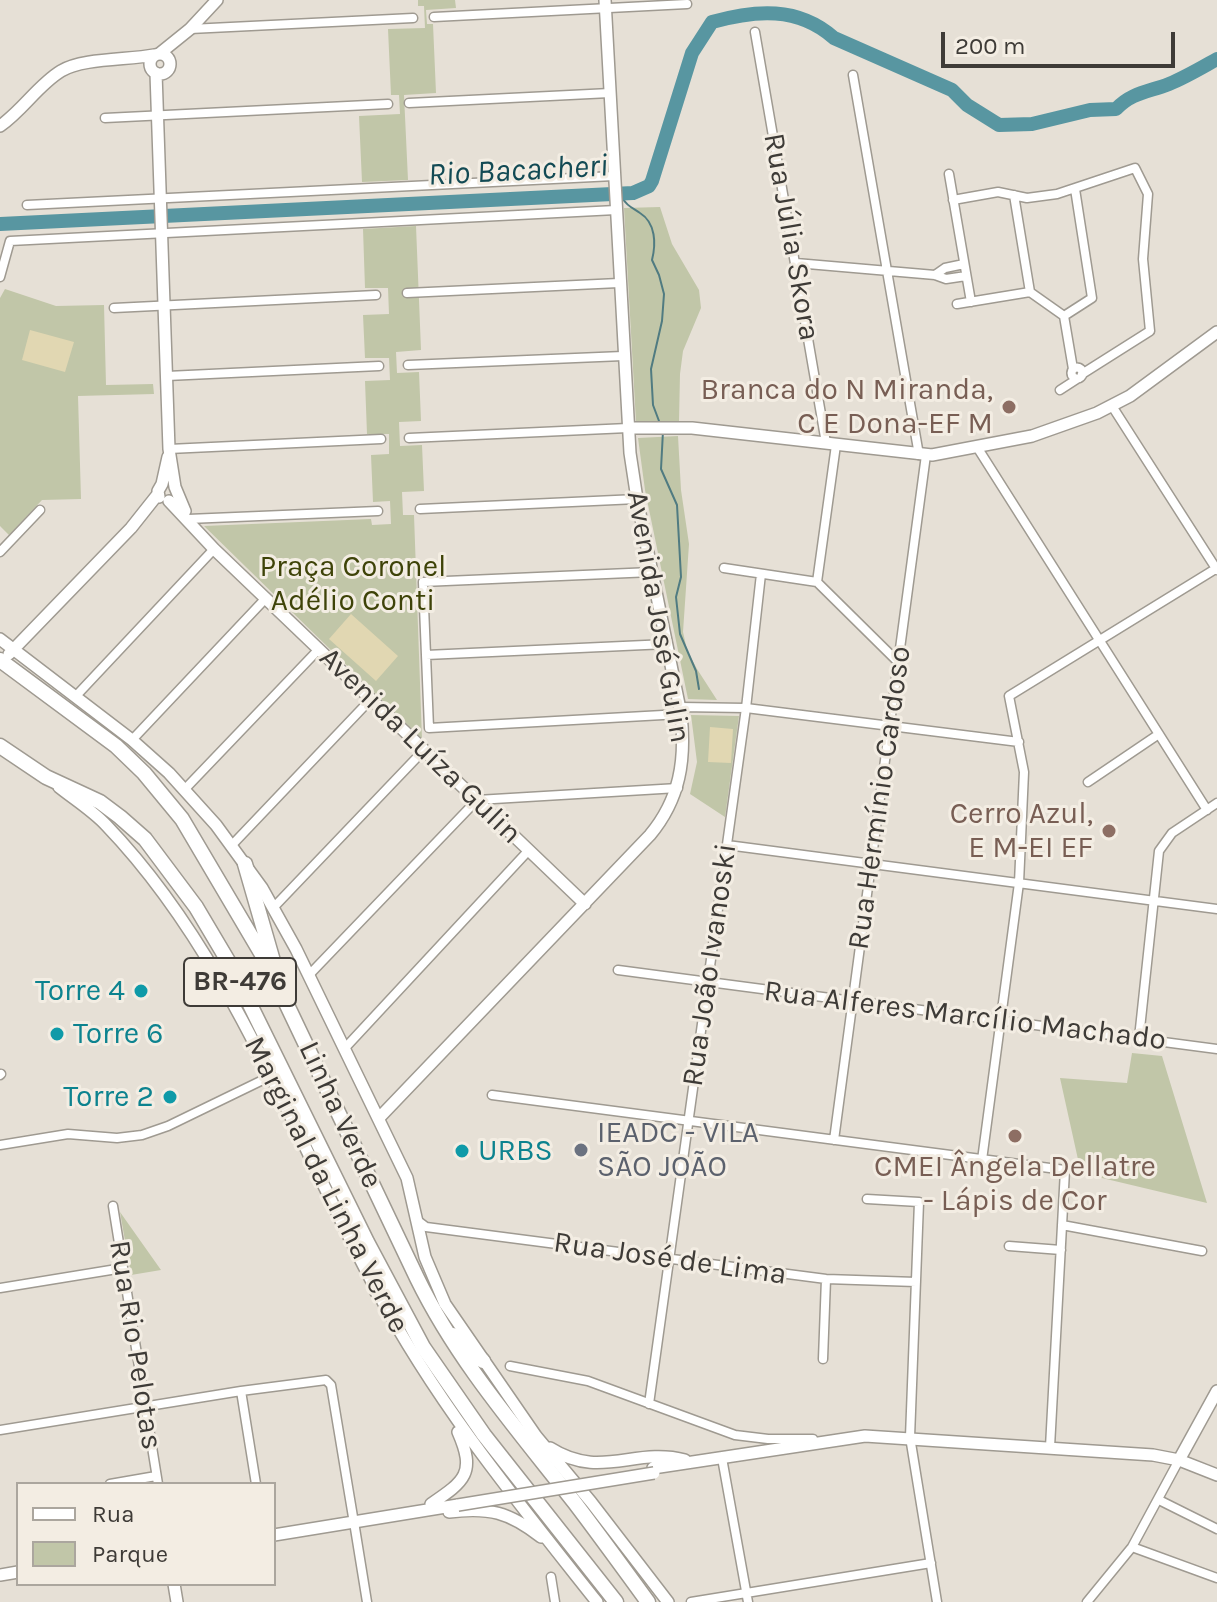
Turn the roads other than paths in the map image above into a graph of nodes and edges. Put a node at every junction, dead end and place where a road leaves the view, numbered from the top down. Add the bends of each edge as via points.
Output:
1 (217, 0) edge
2 (605, 4) edge
3 (687, 4) dead end
4 (434, 17) dead end
5 (413, 18) dead end
6 (190, 29) junction
7 (755, 32) dead end
8 (157, 55) junction
9 (126, 61) junction
10 (161, 69) junction
11 (853, 75) dead end
12 (610, 93) junction
13 (409, 103) dead end
14 (388, 104) dead end
15 (157, 116) junction
16 (105, 118) dead end
17 (0, 126) edge
18 (949, 174) dead end
19 (614, 180) junction
20 (1075, 189) junction
21 (1014, 195) junction
22 (953, 200) junction
23 (160, 203) junction
24 (27, 205) dead end
25 (616, 207) junction
26 (162, 231) junction
27 (796, 263) junction
28 (964, 264) junction
29 (887, 271) junction
30 (935, 275) junction
31 (966, 276) junction
32 (0, 277) edge
33 (619, 283) junction
34 (1030, 292) junction
35 (407, 293) dead end
36 (376, 295) dead end
37 (971, 302) junction
38 (957, 304) dead end
39 (164, 305) junction
40 (114, 308) dead end
41 (1064, 316) junction
42 (1217, 332) edge
43 (623, 356) junction
44 (408, 365) dead end
45 (379, 366) dead end
46 (167, 376) junction
47 (1080, 377) junction
48 (1060, 390) dead end
49 (1112, 406) junction
50 (628, 428) junction
51 (409, 438) dead end
52 (381, 439) dead end
53 (831, 444) junction
54 (977, 447) junction
55 (169, 449) junction
56 (922, 455) junction
57 (168, 493) junction
58 (637, 499) junction
59 (420, 509) dead end
60 (40, 510) dead end
61 (378, 511) dead end
62 (188, 519) junction
63 (214, 549) junction
64 (0, 552) edge
65 (724, 568) dead end
66 (1217, 569) edge
67 (652, 572) junction
68 (761, 574) junction
69 (817, 582) junction
70 (266, 598) junction
71 (0, 639) edge
72 (1099, 640) junction
73 (667, 644) junction
74 (13, 649) junction
75 (319, 649) junction
76 (426, 655) junction
77 (1, 661) edge
78 (898, 662) junction
79 (75, 697) junction
80 (371, 699) junction
81 (746, 708) junction
82 (681, 711) junction
83 (890, 726) junction
84 (1159, 734) junction
85 (132, 740) junction
86 (1019, 742) junction
87 (0, 746) edge
88 (424, 750) junction
89 (46, 777) junction
90 (1088, 782) dead end
91 (678, 788) junction
92 (185, 789) junction
93 (477, 800) junction
94 (1217, 803) edge
95 (1207, 810) junction
96 (232, 845) junction
97 (727, 845) junction
98 (529, 850) junction
99 (245, 864) junction
100 (871, 864) junction
101 (1019, 883) junction
102 (1152, 901) junction
103 (585, 904) junction
104 (274, 907) junction
105 (1217, 909) edge
106 (618, 970) dead end
107 (309, 975) junction
108 (708, 982) junction
109 (284, 996) junction
110 (853, 1001) junction
111 (1001, 1020) junction
112 (1139, 1038) junction
113 (345, 1048) junction
114 (1217, 1049) edge
115 (271, 1076) junction
116 (492, 1095) dead end
117 (379, 1118) junction
118 (688, 1121) junction
119 (834, 1140) junction
120 (0, 1145) edge
121 (982, 1160) junction
122 (867, 1199) dead end
123 (113, 1206) dead end
124 (1062, 1225) junction
125 (421, 1228) junction
126 (367, 1242) junction
127 (1009, 1246) dead end
128 (1061, 1250) junction
129 (1202, 1251) dead end
130 (669, 1259) junction
131 (123, 1268) junction
132 (826, 1279) junction
133 (916, 1282) junction
134 (0, 1288) edge
135 (377, 1291) junction
136 (442, 1326) junction
137 (823, 1359) dead end
138 (483, 1361) junction
139 (510, 1366) dead end
140 (241, 1391) junction
141 (1217, 1391) edge
142 (649, 1404) junction
143 (145, 1407) junction
144 (449, 1410) junction
145 (0, 1430) edge
146 (536, 1436) junction
147 (910, 1437) junction
148 (830, 1439) junction
149 (1050, 1447) junction
150 (722, 1458) junction
151 (1179, 1460) junction
152 (697, 1463) junction
153 (1217, 1475) edge
154 (157, 1480) edge
155 (134, 1482) edge
156 (256, 1482) edge
157 (1159, 1500) junction
158 (458, 1502) junction
159 (431, 1504) junction
160 (381, 1517) junction
161 (354, 1519) junction
162 (1217, 1529) edge
163 (276, 1532) edge
164 (554, 1547) junction
165 (1132, 1547) junction
166 (931, 1563) junction
167 (551, 1577) dead end
168 (1217, 1578) edge
169 (747, 1598) edge
170 (367, 1602) edge
171 (555, 1602) edge
172 (597, 1602) edge
173 (616, 1602) edge
174 (648, 1602) edge
175 (668, 1602) edge
176 (691, 1602) edge
177 (937, 1602) edge
178 (1087, 1602) edge

1 - 6 main road
2 - 3 street
2 - 4 street
2 - 12 main road, Avenida José Gulin
5 - 6 street
6 - 8 main road
6 - 10 main road
7 - 27 street, Rua Júlia Skora
8 - 9 main road
8 - 10 main road via 151,60
8 - 10 main road via 168,57
9 - 10 main road
9 - 17 main road via 89,62 61,71
10 - 15 main road
11 - 29 street, Rua Hermínio Cardoso
12 - 13 street
12 - 19 main road, Avenida José Gulin
14 - 15 street
15 - 16 street
15 - 23 main road
18 - 22 street
19 - 23 street
19 - 25 main road, Avenida José Gulin
20 - 21 street via 1031,198
20 - 41 street via 1092,298
20 - 47 street via 1135,168 1148,194 1143,259 1150,331
21 - 22 street via 998,192
21 - 34 street
22 - 28 street
23 - 24 street
23 - 26 main road
25 - 26 street
25 - 33 main road, Avenida José Gulin
26 - 32 street via 10,241
26 - 39 main road
27 - 29 street
27 - 53 street, Rua Júlia Skora
28 - 30 street
28 - 31 street
29 - 30 street
29 - 56 street, Rua Hermínio Cardoso
30 - 31 street
31 - 37 street
33 - 35 street
33 - 43 main road, Avenida José Gulin
34 - 37 street
34 - 41 street
36 - 39 street
37 - 38 street
39 - 40 street
39 - 46 main road
41 - 47 street via 1073,369 1079,368
42 - 49 main road
43 - 44 street
43 - 50 main road, Avenida José Gulin
45 - 46 street
46 - 55 main road
47 - 48 street
49 - 54 main road via 1041,433
49 - 66 street
50 - 51 street
50 - 53 main road via 692,428
50 - 58 main road, Avenida José Gulin
52 - 55 street
53 - 56 main road
53 - 69 street, Rua Júlia Skora
54 - 56 main road
54 - 72 street
55 - 57 main road
56 - 78 street, Rua Hermínio Cardoso
57 - 62 main road, Avenida Luíza Gulin
57 - 74 main road
58 - 59 street
58 - 67 main road, Avenida José Gulin
60 - 64 street
61 - 62 street
62 - 63 main road, Avenida Luíza Gulin
63 - 70 main road, Avenida Luíza Gulin
63 - 79 street
65 - 68 street
66 - 72 street
67 - 73 main road, Avenida José Gulin
67 - 76 street via 423,582
68 - 69 street
68 - 81 street, Rua João Ivanoski
69 - 78 street
70 - 75 main road, Avenida Luíza Gulin
70 - 85 street
71 - 74 main road, Marginal da Linha Verde
72 - 84 street
72 - 86 street via 1009,696
73 - 76 street
73 - 82 main road, Avenida José Gulin
74 - 77 main road
74 - 79 main road, Marginal da Linha Verde
75 - 80 main road, Avenida Luíza Gulin
75 - 92 street
76 - 82 street via 429,728
77 - 109 highway, Linha Verde / BR-476 via 116,746 159,790 182,819
78 - 83 street, Rua Hermínio Cardoso
79 - 85 main road, Marginal da Linha Verde
80 - 88 main road, Avenida Luíza Gulin
80 - 96 street
81 - 82 street
81 - 83 street
81 - 97 street, Rua João Ivanoski
82 - 91 main road, Avenida José Gulin
83 - 86 street
83 - 100 street, Rua Hermínio Cardoso
84 - 90 street
84 - 95 street
85 - 92 main road, Marginal da Linha Verde
86 - 101 street via 1024,786
87 - 89 highway, Linha Verde / BR-476
88 - 93 main road, Avenida Luíza Gulin
88 - 104 street
89 - 115 main road, Marginal da Linha Verde via 105,823 139,862 196,942
89 - 126 highway, Linha Verde / BR-476 via 120,817 145,839 196,907 236,975
91 - 93 street
91 - 103 main road, Avenida José Gulin via 657,827
92 - 96 main road, Marginal da Linha Verde
93 - 98 main road, Avenida Luíza Gulin
93 - 107 street
94 - 95 street
95 - 102 street via 1165,840
96 - 99 main road, Marginal da Linha Verde
97 - 100 street
97 - 108 street, Rua João Ivanoski
98 - 103 main road, Avenida Luíza Gulin
98 - 113 street
99 - 104 main road, Marginal da Linha Verde
99 - 109 highway
100 - 101 street
100 - 110 street, Rua Hermínio Cardoso
101 - 102 street
101 - 111 street
102 - 105 street
102 - 112 street
103 - 117 main road, Avenida José Gulin
104 - 107 main road, Marginal da Linha Verde
106 - 108 street, Rua Alferes Marcílio Machado
107 - 113 main road, Marginal da Linha Verde
108 - 110 street, Rua Alferes Marcílio Machado
108 - 118 street, Rua João Ivanoski
109 - 136 highway, Linha Verde / BR-476
110 - 111 street, Rua Alferes Marcílio Machado
110 - 119 street, Rua Hermínio Cardoso
111 - 112 street, Rua Alferes Marcílio Machado
111 - 121 street
112 - 114 street, Rua Alferes Marcílio Machado
113 - 117 main road, Marginal da Linha Verde
115 - 120 street via 142,1135 68,1134
115 - 135 main road, Marginal da Linha Verde
116 - 118 street
117 - 125 main road, Marginal da Linha Verde via 407,1178
118 - 119 street
118 - 130 street, Rua João Ivanoski
119 - 121 street
121 - 124 street via 1065,1170
122 - 133 street via 919,1202
123 - 131 street, Rua Rio Pelotas
124 - 128 street
124 - 129 street
125 - 130 street, Rua José de Lima
125 - 138 main road, Marginal da Linha Verde via 430,1270 445,1304
126 - 135 highway
126 - 173 highway, Linha Verde / BR-476 via 444,1380
127 - 128 street
128 - 149 street
130 - 132 street, Rua José de Lima
130 - 142 street, Rua João Ivanoski
131 - 134 street
131 - 143 street, Rua Rio Pelotas
132 - 133 street, Rua José de Lima
132 - 137 street
133 - 147 street
135 - 144 main road, Marginal da Linha Verde
136 - 138 highway
136 - 174 highway, Linha Verde / BR-476 via 480,1385
138 - 146 main road, Marginal da Linha Verde
139 - 142 street via 574,1377
140 - 143 street
140 - 156 street
140 - 161 street via 323,1380 331,1385
141 - 151 main road
142 - 148 street via 744,1437
143 - 145 street
143 - 154 street, Rua Rio Pelotas
144 - 159 main road via 468,1468 460,1483
144 - 164 main road, Marginal da Linha Verde
146 - 152 main road via 562,1456 588,1464 663,1456
146 - 175 main road, Marginal da Linha Verde
147 - 148 main road
147 - 149 main road
147 - 166 street
148 - 150 main road
149 - 151 main road
150 - 152 main road
150 - 169 street
151 - 153 main road
151 - 157 street
152 - 158 main road, bridge
154 - 155 street
157 - 162 street
157 - 165 street
158 - 159 main road
158 - 160 main road
159 - 161 main road
160 - 161 main road
160 - 164 main road via 493,1511 514,1518
161 - 163 main road
161 - 170 street
164 - 172 main road, Marginal da Linha Verde
165 - 168 street
165 - 178 street
166 - 169 street
166 - 177 street
167 - 171 street
169 - 176 street

